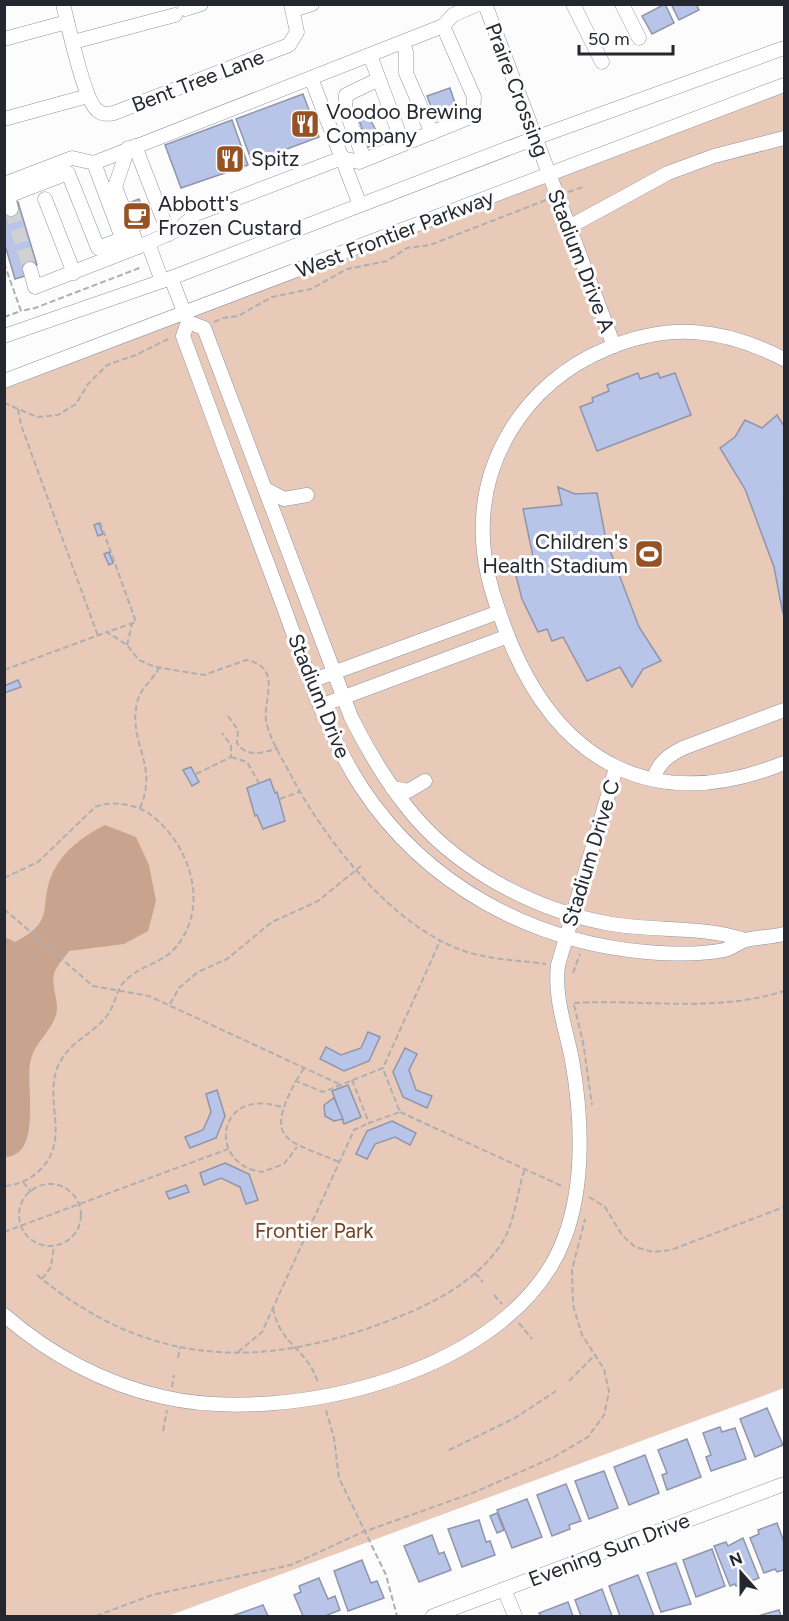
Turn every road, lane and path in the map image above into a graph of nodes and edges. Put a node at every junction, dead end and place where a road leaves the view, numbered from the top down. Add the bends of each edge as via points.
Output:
1 (63, 4) edge
2 (201, 4) edge
3 (312, 4) edge
4 (477, 4) edge
5 (485, 4) edge
6 (573, 4) edge
7 (622, 4) edge
8 (292, 7) edge
9 (68, 22) junction
10 (443, 26) junction
11 (639, 38) dead end
12 (4, 39) edge
13 (73, 42) junction
14 (403, 42) junction
15 (784, 48) edge
16 (370, 55) junction
17 (602, 62) dead end
18 (311, 78) junction
19 (379, 79) junction
20 (784, 85) edge
21 (88, 96) junction
22 (4, 118) edge
23 (432, 133) junction
24 (535, 138) junction
25 (784, 138) edge
26 (403, 144) junction
27 (131, 147) junction
28 (342, 158) junction
29 (364, 159) junction
30 (94, 163) junction
31 (549, 176) junction
32 (4, 184) edge
33 (583, 187) dead end
34 (557, 196) junction
35 (45, 199) dead end
36 (360, 205) junction
37 (11, 209) dead end
38 (568, 227) junction
39 (169, 234) junction
40 (134, 245) junction
41 (30, 269) tunnel mouth
42 (74, 273) junction
43 (166, 279) junction
44 (21, 311) dead end
45 (4, 317) edge
46 (187, 318) junction
47 (204, 328) junction
48 (4, 336) edge
49 (183, 336) junction
50 (614, 346) junction
51 (784, 358) edge
52 (4, 381) edge
53 (4, 403) edge
54 (18, 408) junction
55 (264, 488) junction
56 (307, 495) dead end
57 (100, 522) dead end
58 (499, 612) junction
59 (133, 623) junction
60 (107, 632) junction
61 (98, 636) junction
62 (508, 636) junction
63 (127, 645) junction
64 (159, 668) junction
65 (4, 670) edge
66 (334, 673) junction
67 (311, 681) junction
68 (344, 698) junction
69 (320, 706) junction
70 (784, 710) edge
71 (228, 716) dead end
72 (222, 733) dead end
73 (278, 748) junction
74 (243, 751) junction
75 (231, 757) junction
76 (239, 758) junction
77 (784, 763) edge
78 (616, 768) junction
79 (196, 774) dead end
80 (654, 778) junction
81 (425, 781) dead end
82 (259, 783) dead end
83 (392, 788) junction
84 (299, 792) junction
85 (280, 799) dead end
86 (140, 808) junction
87 (361, 866) dead end
88 (356, 871) junction
89 (4, 878) edge
90 (4, 909) edge
91 (572, 915) junction
92 (784, 934) edge
93 (565, 937) junction
94 (745, 940) junction
95 (440, 941) junction
96 (581, 952) dead end
97 (547, 964) dead end
98 (573, 973) dead end
99 (118, 990) junction
100 (784, 991) edge
101 (574, 1003) dead end
102 (169, 1004) junction
103 (304, 1068) junction
104 (383, 1068) junction
105 (352, 1080) junction
106 (296, 1081) junction
107 (339, 1084) junction
108 (282, 1107) junction
109 (400, 1112) junction
110 (369, 1123) junction
111 (297, 1147) junction
112 (228, 1149) junction
113 (339, 1162) junction
114 (525, 1169) junction
115 (23, 1182) junction
116 (4, 1186) edge
117 (565, 1187) dead end
118 (30, 1192) junction
119 (581, 1193) dead end
120 (589, 1197) junction
121 (79, 1204) junction
122 (784, 1207) edge
123 (21, 1226) junction
124 (4, 1232) edge
125 (54, 1246) junction
126 (475, 1273) junction
127 (37, 1275) dead end
128 (42, 1279) junction
129 (483, 1282) dead end
130 (494, 1294) dead end
131 (273, 1308) junction
132 (506, 1308) dead end
133 (4, 1315) edge
134 (515, 1319) dead end
135 (532, 1339) dead end
136 (180, 1347) junction
137 (296, 1348) junction
138 (236, 1353) junction
139 (595, 1355) junction
140 (178, 1358) dead end
141 (174, 1375) dead end
142 (569, 1381) dead end
143 (320, 1388) dead end
144 (556, 1391) dead end
145 (171, 1392) dead end
146 (324, 1404) dead end
147 (168, 1407) dead end
148 (163, 1431) dead end
149 (449, 1450) dead end
150 (784, 1484) edge
151 (363, 1532) junction
152 (504, 1590) junction
153 (96, 1617) edge
154 (397, 1617) edge
155 (433, 1617) edge
156 (515, 1617) edge

1 - 9 street
2 - 13 street
3 - 8 street
4 - 10 street via 453,15
5 - 24 street, Praire Crossing
6 - 17 street
7 - 11 street
8 - 21 street, Bent Tree Lane via 297,23 294,39 280,50 114,113 98,111
9 - 12 street
9 - 13 street
10 - 14 street
10 - 23 street via 474,97 473,116
13 - 21 street
14 - 16 street
14 - 23 street via 406,74
15 - 24 street, West Frontier Parkway
16 - 18 street
16 - 19 street
18 - 27 street
18 - 28 street
19 - 26 street
19 - 29 street via 346,95 345,108
20 - 31 street, West Frontier Parkway
21 - 22 street
23 - 26 street
24 - 31 street, Praire Crossing
24 - 36 street, West Frontier Parkway
25 - 38 street via 668,173
26 - 29 street
27 - 30 street
27 - 39 street
27 - 40 street via 115,187
28 - 29 street via 358,162
28 - 36 street
28 - 39 street via 196,214
30 - 32 street via 72,158
30 - 40 street
31 - 34 street, Stadium Drive A
31 - 46 street, West Frontier Parkway
33 - 34 path
34 - 38 street, Stadium Drive A
34 - 47 path via 430,245 407,248 387,261 347,269 311,289 272,297 238,316 223,318
35 - 42 street
36 - 43 street, West Frontier Parkway
37 - 40 street via 8,196 68,173 98,248
38 - 50 street, Stadium Drive A
39 - 40 street
40 - 42 street
40 - 43 street
41 - 42 street via 35,287
43 - 46 street
43 - 48 street, West Frontier Parkway
44 - 45 path
46 - 47 street
46 - 49 street
46 - 52 street, West Frontier Parkway
47 - 55 street, Stadium Drive
49 - 54 path via 107,365 68,411 37,417
49 - 67 street, Stadium Drive
50 - 51 street via 651,335 704,332 739,338
50 - 58 street via 553,379 505,438 490,478 483,524 484,553
53 - 54 path
54 - 61 path
55 - 56 street via 284,500
55 - 66 street, Stadium Drive
57 - 59 path via 136,622
58 - 62 street
58 - 66 street
59 - 60 path
59 - 63 path
60 - 61 path
60 - 63 path
61 - 65 path
62 - 68 street
62 - 78 street via 546,710 573,739
63 - 64 path via 139,660
64 - 73 path via 204,675 246,660 259,665 269,679 266,721
64 - 86 path via 136,705 137,734 148,780
66 - 67 street
66 - 68 street, Stadium Drive
67 - 69 street, Stadium Drive
68 - 69 street
68 - 83 street, Stadium Drive
69 - 93 street, Stadium Drive via 363,790 424,860 488,905
70 - 80 street via 682,748 667,757
71 - 74 path via 238,730 237,743
72 - 75 path via 231,745
73 - 74 path
73 - 84 path
74 - 76 path
75 - 76 path
75 - 79 path
76 - 82 path via 247,762
77 - 80 street via 729,780 691,783
78 - 80 street
78 - 91 street, Stadium Drive C
81 - 83 street via 408,790
83 - 91 street, Stadium Drive via 418,821 472,866 522,896
84 - 85 path
84 - 88 path
86 - 89 path via 108,804 94,807 38,862
86 - 99 path via 176,839 188,866 194,904 185,934 176,947 133,974
87 - 88 path
88 - 95 path
88 - 102 path via 318,901 272,922 227,959 193,976
90 - 99 path via 93,986
91 - 93 street, Stadium Drive C
91 - 94 street, Stadium Drive via 628,926 723,933
92 - 94 street, Stadium Drive
93 - 94 street, Stadium Drive via 616,949 672,953 724,950
93 - 133 street, Stadium Drive C via 557,993 572,1058 579,1129 570,1221 557,1256 540,1285 518,1309 489,1331 423,1365 361,1387 293,1402 228,1405 175,1400 113,1382 52,1350
95 - 97 path via 484,957
95 - 104 path
96 - 98 path
99 - 102 path
99 - 115 path via 109,1013 73,1042 58,1065 52,1090 57,1128 53,1152 35,1175
100 - 101 path via 748,1000 698,1005
102 - 103 path
103 - 106 path
103 - 107 path
104 - 105 path
104 - 109 path
105 - 107 path
105 - 110 path
106 - 107 path via 323,1092
106 - 108 path
108 - 111 path via 281,1128
108 - 112 path via 261,1101 238,1110 228,1122
109 - 110 path
109 - 114 path
110 - 113 path via 354,1130
111 - 112 path via 284,1164 262,1172 240,1164
111 - 113 path
112 - 121 path
113 - 131 path
114 - 117 path
114 - 126 path via 507,1236
115 - 116 path
115 - 118 path
118 - 121 path via 46,1185 58,1186 69,1191
118 - 123 path via 20,1207
119 - 120 path
120 - 122 path via 612,1215 627,1241 653,1252 671,1250
120 - 139 path via 574,1255 571,1291 576,1320
121 - 123 path
121 - 125 path via 78,1229 71,1239
123 - 124 path
123 - 125 path via 34,1242
125 - 128 path via 51,1268
126 - 129 path
126 - 137 path via 444,1295 396,1318 357,1333
127 - 128 path
128 - 136 path via 110,1324
130 - 132 path
131 - 137 path via 280,1332
131 - 138 path via 257,1339
134 - 135 path
136 - 138 path
136 - 140 path
137 - 138 path
137 - 143 path via 311,1364
139 - 142 path
139 - 151 path via 604,1369 609,1392 604,1415 588,1437 554,1457 473,1493
141 - 145 path
144 - 149 path via 514,1418
146 - 151 path via 334,1438 339,1478
147 - 148 path
150 - 152 street, Evening Sun Drive
151 - 153 path via 291,1565 168,1591 131,1601
151 - 154 path via 386,1575
152 - 155 street, Evening Sun Drive
152 - 156 street

